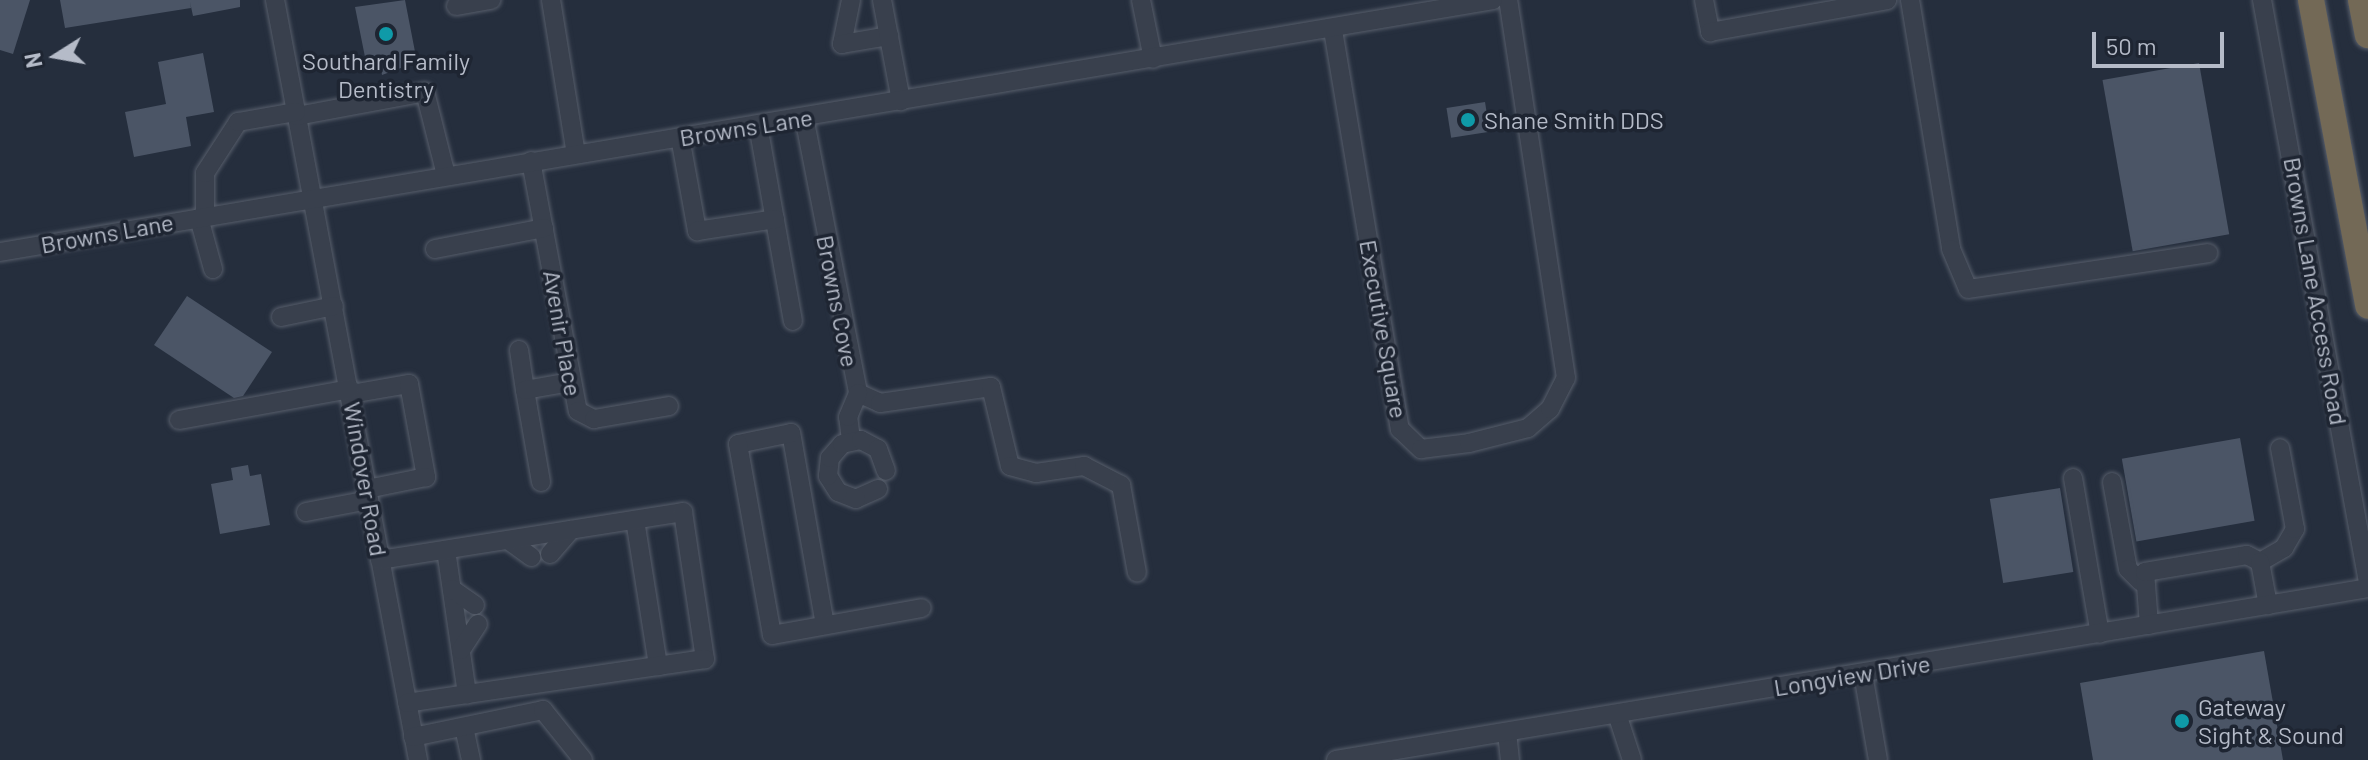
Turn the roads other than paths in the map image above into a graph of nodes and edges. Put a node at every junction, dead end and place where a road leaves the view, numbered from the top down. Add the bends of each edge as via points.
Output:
1 (275, 0) edge
2 (491, 0) edge
3 (551, 0) edge
4 (851, 0) edge
5 (882, 0) edge
6 (1141, 0) edge
7 (1493, 0) edge
8 (1508, 0) edge
9 (1704, 0) edge
10 (1887, 0) edge
11 (1910, 0) edge
12 (2262, 0) edge
13 (2311, 0) edge
14 (2361, 0) edge
15 (456, 6) dead end
16 (1432, 6) edge
17 (1805, 6) edge
18 (1333, 30) junction
19 (2368, 35) edge
20 (889, 36) junction
21 (1153, 59) junction
22 (901, 101) junction
23 (297, 114) junction
24 (804, 117) junction
25 (758, 125) junction
26 (680, 137) junction
27 (576, 154) junction
28 (531, 161) junction
29 (446, 175) junction
30 (313, 198) junction
31 (202, 217) junction
32 (775, 219) junction
33 (544, 228) junction
34 (435, 249) dead end
35 (0, 252) edge
36 (2208, 253) dead end
37 (213, 269) dead end
38 (334, 306) junction
39 (2368, 306) edge
40 (281, 317) dead end
41 (793, 321) dead end
42 (519, 350) dead end
43 (571, 382) junction
44 (525, 390) junction
45 (350, 391) junction
46 (858, 393) junction
47 (669, 406) dead end
48 (179, 420) dead end
49 (851, 440) junction
50 (2280, 448) dead end
51 (827, 467) junction
52 (886, 471) dead end
53 (798, 472) junction
54 (2073, 478) dead end
55 (541, 482) dead end
56 (2112, 482) dead end
57 (878, 489) dead end
58 (368, 495) junction
59 (306, 512) dead end
60 (635, 520) junction
61 (571, 530) junction
62 (508, 540) junction
63 (446, 550) junction
64 (550, 554) dead end
65 (531, 557) dead end
66 (380, 560) junction
67 (2260, 562) junction
68 (1137, 573) dead end
69 (2141, 582) junction
70 (2368, 585) edge
71 (452, 589) junction
72 (2268, 605) junction
73 (922, 608) dead end
74 (825, 625) junction
75 (2149, 625) junction
76 (2100, 634) junction
77 (461, 650) junction
78 (658, 666) junction
79 (1863, 674) junction
80 (467, 694) junction
81 (407, 703) junction
82 (1617, 714) junction
83 (464, 727) junction
84 (1507, 732) junction
85 (413, 737) junction
86 (415, 759) edge
87 (471, 760) edge
88 (583, 760) edge
89 (1340, 760) edge
90 (1510, 760) edge
91 (1632, 760) edge
92 (1878, 760) edge

1 - 23 street, Windover Road
2 - 15 street
3 - 27 street
4 - 20 street via 842,44
5 - 20 street
6 - 21 street
7 - 16 street, Browns Lane
8 - 18 street, Executive Square via 1566,378 1550,409 1528,428 1469,443 1421,449 1400,429
9 - 17 street via 1710,32
10 - 17 street
11 - 36 street via 1951,249 1968,289
12 - 70 street, Browns Lane Access Road
13 - 39 highway
14 - 19 highway
16 - 18 street, Browns Lane
18 - 21 street, Browns Lane
20 - 22 street
21 - 22 street, Browns Lane
22 - 24 street, Browns Lane
23 - 29 street via 425,92
23 - 30 street, Windover Road
23 - 31 street via 238,122 205,173
24 - 25 street, Browns Lane
24 - 46 street, Browns Cove
25 - 26 street, Browns Lane
25 - 32 street
26 - 27 street, Browns Lane
26 - 32 street via 697,231
27 - 28 street, Browns Lane
28 - 29 street, Browns Lane
28 - 33 street, Avenir Place
29 - 30 street, Browns Lane
30 - 31 street, Browns Lane
30 - 38 street, Windover Road
31 - 35 street, Browns Lane
31 - 37 street
32 - 41 street
33 - 34 street
33 - 43 street, Avenir Place
38 - 40 street
38 - 45 street, Windover Road
42 - 44 street
43 - 44 street
43 - 47 street, Avenir Place via 578,411 588,419
44 - 55 street
45 - 48 street
45 - 58 street, Windover Road
45 - 58 street via 409,384 426,477
46 - 49 street via 848,417
46 - 68 street, Browns Cove via 880,403 991,387 1010,466 1036,473 1084,466 1121,485
49 - 51 street via 835,450
49 - 52 street via 878,449
50 - 67 street via 2295,529 2284,548
51 - 53 street
51 - 57 street via 832,485 847,497
53 - 74 street
53 - 74 street via 791,433 738,444 772,635
54 - 76 street
56 - 69 street via 2128,569
58 - 59 street
58 - 66 street, Windover Road
60 - 61 street
60 - 78 street
60 - 78 street via 683,512 705,659
61 - 62 street
61 - 64 street
62 - 63 street
62 - 65 street
63 - 66 street
63 - 71 street
66 - 81 street, Windover Road
67 - 69 street via 2247,555 2145,572
67 - 72 street
69 - 75 street
70 - 72 street, Longview Drive
71 - 77 street
71 - 77 street via 477,615
72 - 75 street, Longview Drive
73 - 74 street
75 - 76 street, Longview Drive
76 - 79 street, Longview Drive
77 - 80 street
78 - 80 street
79 - 82 street, Longview Drive
79 - 92 street
80 - 81 street
81 - 85 street, Windover Road
82 - 84 street, Longview Drive
82 - 91 street
83 - 85 street
83 - 87 street
83 - 88 street via 543,710
84 - 89 street, Longview Drive
84 - 90 street
85 - 86 street, Windover Road

